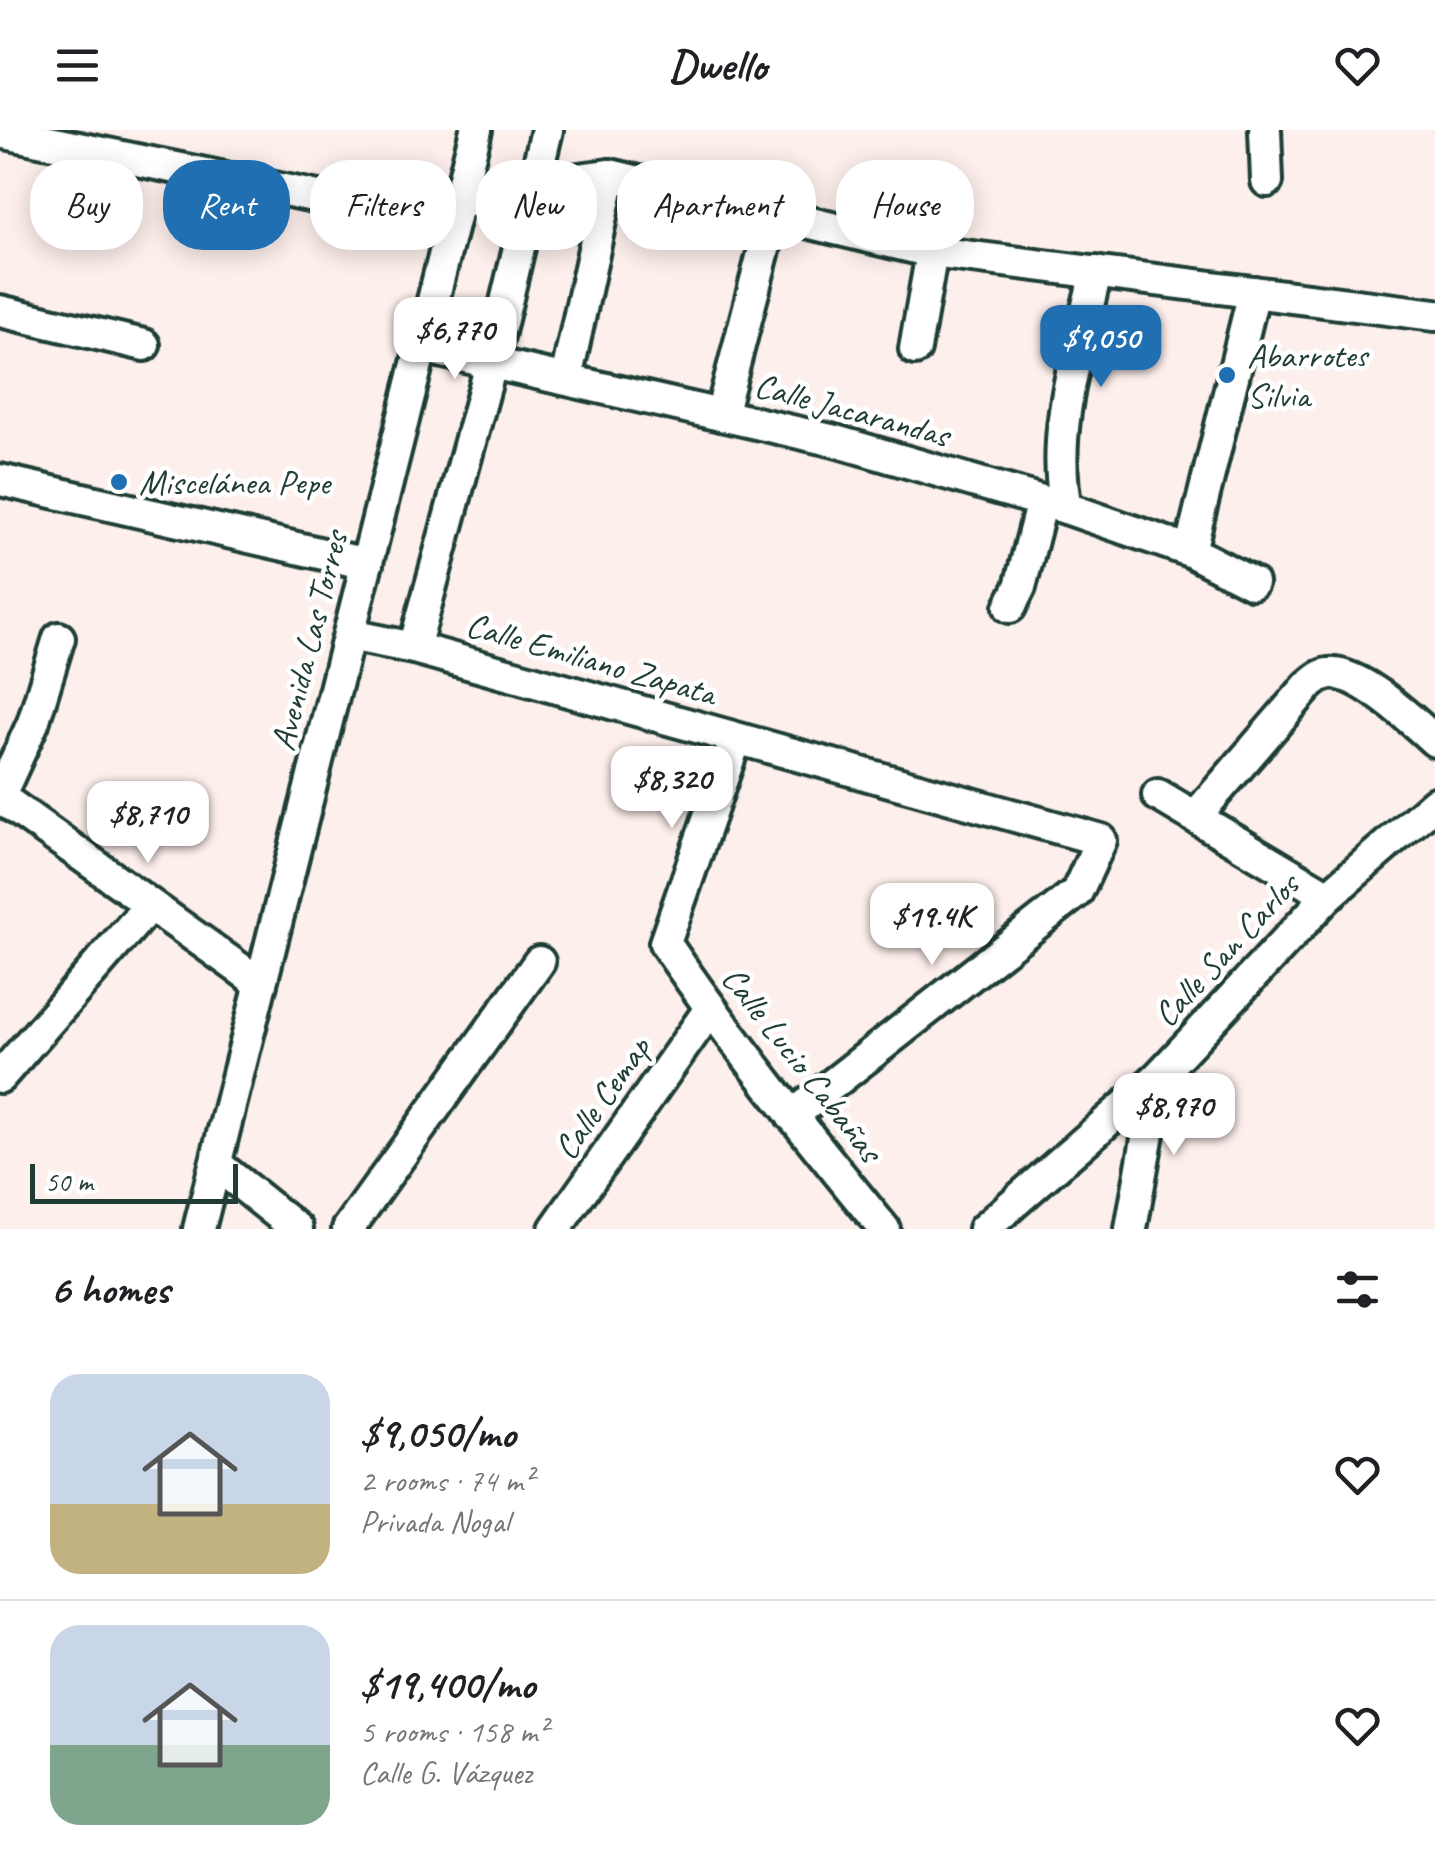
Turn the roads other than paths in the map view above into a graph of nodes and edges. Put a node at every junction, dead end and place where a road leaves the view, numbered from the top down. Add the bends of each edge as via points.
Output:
1 (476, 130) edge
2 (547, 130) edge
3 (1265, 130) edge
4 (0, 132) edge
5 (128, 144) edge
6 (539, 160) edge
7 (610, 175) junction
8 (597, 177) edge
9 (617, 177) edge
10 (1267, 180) dead end
11 (476, 199) edge
12 (457, 204) junction
13 (816, 225) edge
14 (517, 250) edge
15 (764, 250) edge
16 (932, 252) junction
17 (1096, 272) junction
18 (1254, 292) junction
19 (0, 312) edge
20 (1435, 315) edge
21 (144, 345) dead end
22 (422, 347) junction
23 (915, 349) dead end
24 (492, 362) junction
25 (566, 379) junction
26 (721, 415) junction
27 (0, 480) edge
28 (1054, 504) junction
29 (1190, 551) junction
30 (367, 564) junction
31 (1252, 583) dead end
32 (1010, 607) dead end
33 (349, 634) junction
34 (59, 638) dead end
35 (414, 648) junction
36 (736, 739) junction
37 (1435, 742) edge
38 (1158, 794) dead end
39 (0, 796) edge
40 (1435, 803) edge
41 (1196, 817) junction
42 (1328, 896) junction
43 (150, 905) junction
44 (539, 962) dead end
45 (261, 984) junction
46 (710, 1010) junction
47 (0, 1077) edge
48 (1158, 1077) junction
49 (792, 1116) junction
50 (216, 1164) junction
51 (199, 1229) edge
52 (297, 1229) edge
53 (348, 1229) edge
54 (555, 1229) edge
55 (884, 1229) edge
56 (984, 1229) edge
57 (1130, 1229) edge

1 - 12 street, Avenida Las Torres
2 - 6 street
3 - 10 street
4 - 5 street
5 - 12 street via 367,207
7 - 8 street
7 - 9 street
7 - 25 street
11 - 12 street
12 - 22 street, Avenida Las Torres
13 - 16 street
14 - 24 street
15 - 26 street
16 - 17 street
16 - 23 street
17 - 18 street
17 - 28 street via 1063,419
18 - 20 street
18 - 29 street
19 - 21 street
22 - 24 street, Calle Jacarandas
22 - 30 street, Avenida Las Torres
24 - 25 street, Calle Jacarandas
24 - 35 street
25 - 26 street, Calle Jacarandas
26 - 28 street, Calle Jacarandas
27 - 30 street
28 - 29 street, Calle Jacarandas
28 - 32 street
29 - 31 street, Calle Jacarandas
30 - 33 street, Avenida Las Torres
33 - 35 street, Calle Emiliano Zapata
33 - 45 street, Avenida Las Torres
34 - 39 street via 33,723
35 - 36 street, Calle Emiliano Zapata
36 - 46 street, Calle Lucio Cabañas via 665,943
36 - 49 street, Calle Emiliano Zapata via 1100,840 1077,892
37 - 41 street via 1394,704 1341,674 1324,674
38 - 41 street
39 - 43 street
40 - 42 street, Calle San Carlos
41 - 42 street
42 - 48 street, Calle San Carlos
43 - 45 street
43 - 47 street
44 - 53 street
45 - 50 street, Avenida Las Torres
46 - 49 street, Calle Lucio Cabañas
46 - 54 street, Calle Cemap
48 - 56 street, Calle San Carlos
48 - 57 street
49 - 55 street, Calle Lucio Cabañas
50 - 51 street, Avenida Las Torres
50 - 52 street

